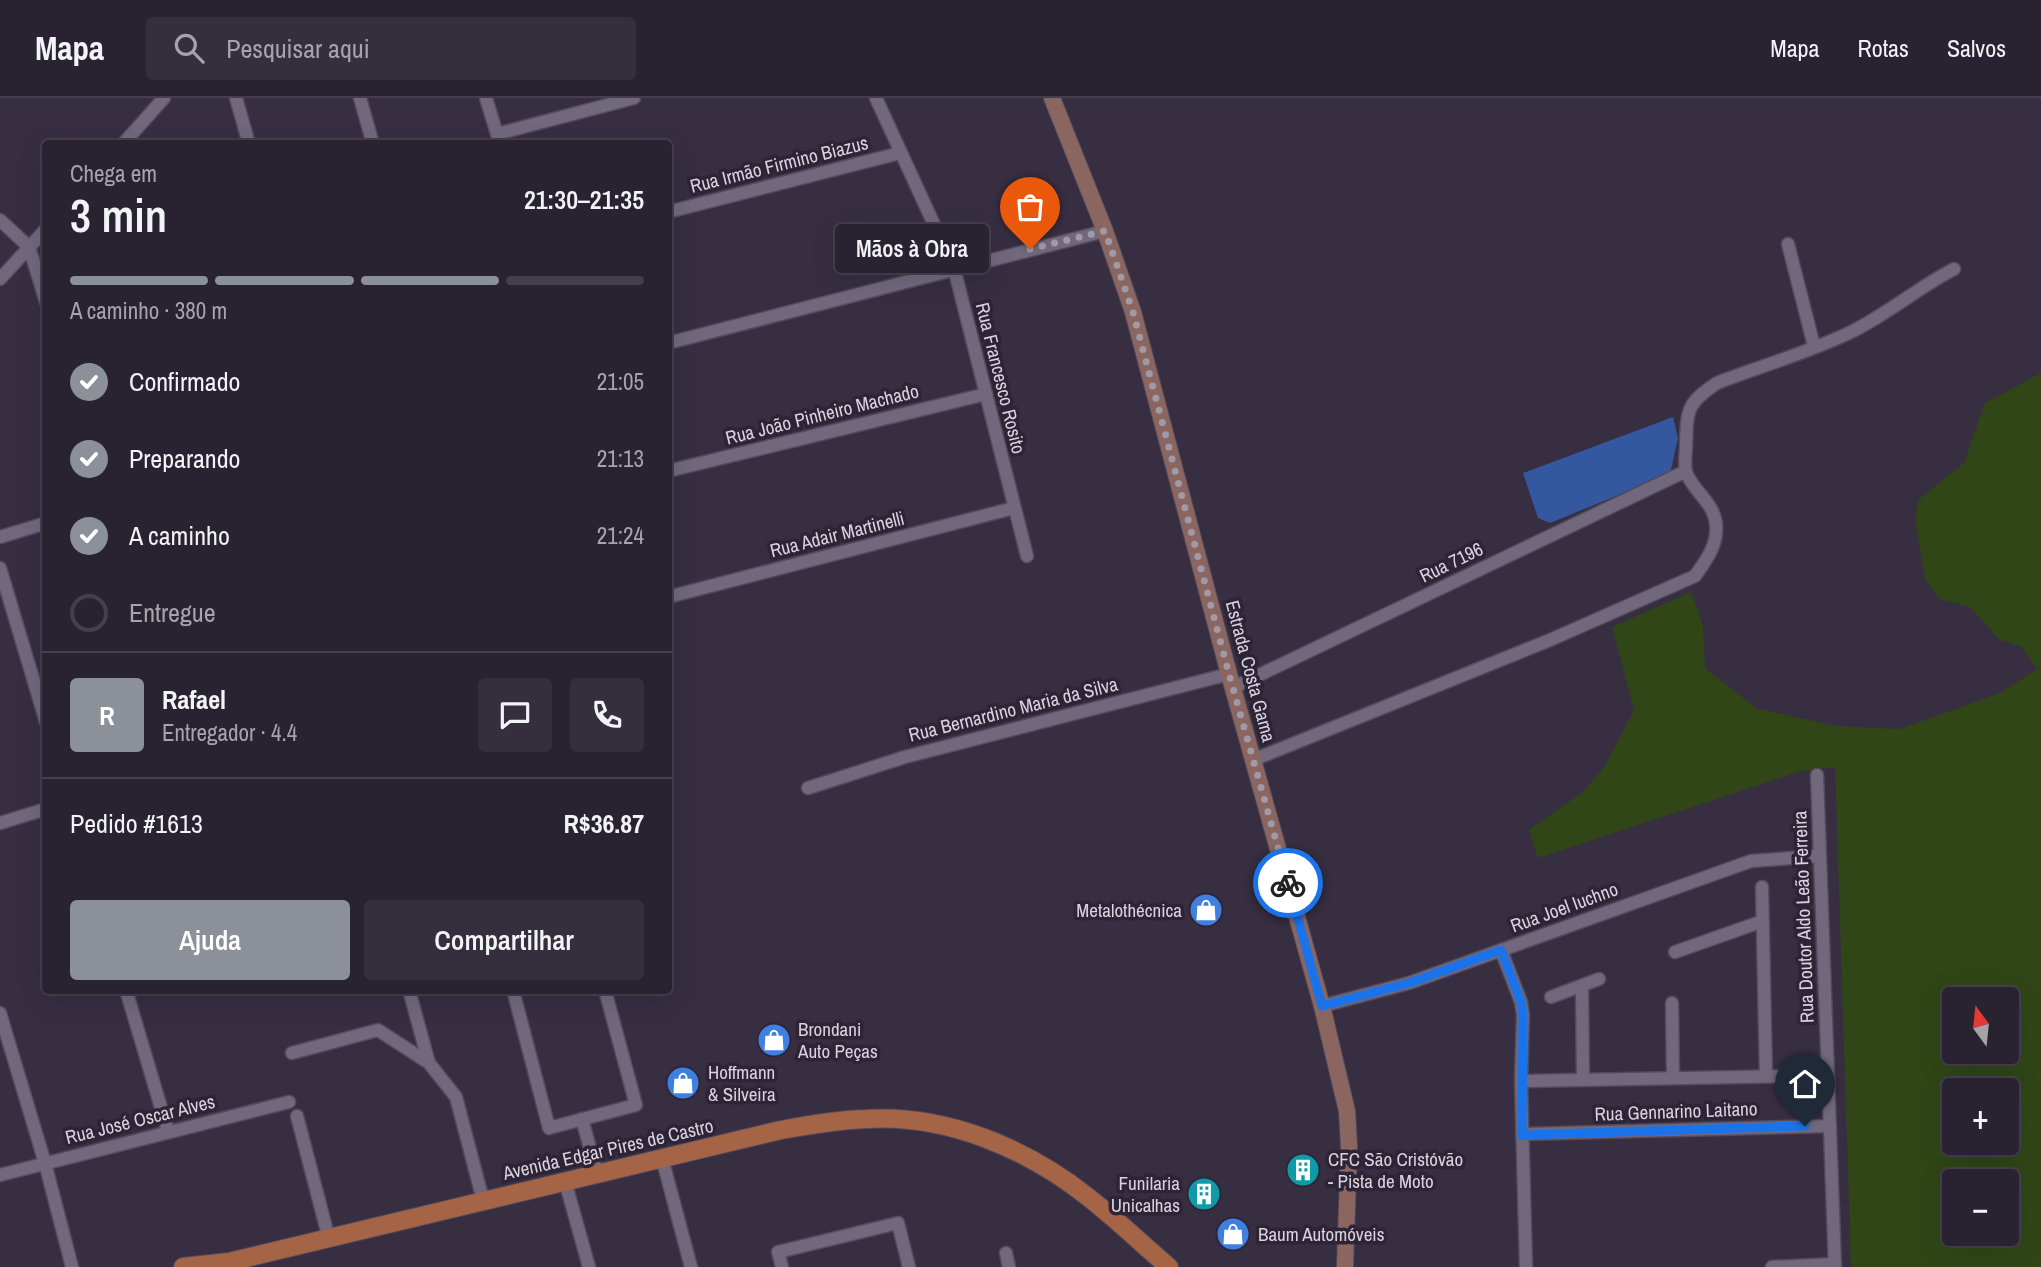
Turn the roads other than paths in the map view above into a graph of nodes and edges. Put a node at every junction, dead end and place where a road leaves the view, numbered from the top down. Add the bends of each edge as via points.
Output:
1 (164, 98) edge
2 (236, 98) edge
3 (360, 98) edge
4 (486, 98) edge
5 (634, 98) edge
6 (876, 98) edge
7 (1052, 98) edge
8 (499, 139) edge
9 (127, 140) edge
10 (248, 140) edge
11 (372, 140) edge
12 (900, 153) junction
13 (672, 211) edge
14 (0, 220) edge
15 (1105, 231) junction
16 (42, 233) edge
17 (1788, 244) dead end
18 (29, 247) junction
19 (954, 268) junction
20 (1954, 269) dead end
21 (0, 279) edge
22 (42, 289) edge
23 (672, 342) edge
24 (1814, 346) junction
25 (986, 394) junction
26 (672, 470) edge
27 (1686, 471) junction
28 (1014, 508) junction
29 (42, 524) edge
30 (0, 537) edge
31 (1027, 556) dead end
32 (0, 568) edge
33 (672, 596) edge
34 (1231, 681) junction
35 (42, 709) edge
36 (1253, 760) junction
37 (1817, 775) dead end
38 (808, 788) dead end
39 (42, 810) edge
40 (0, 823) edge
41 (1821, 856) junction
42 (1762, 887) dead end
43 (1763, 921) junction
44 (1501, 950) junction
45 (1675, 952) dead end
46 (1600, 979) dead end
47 (1582, 986) junction
48 (127, 994) edge
49 (410, 994) edge
50 (514, 994) edge
51 (606, 994) edge
52 (1551, 997) dead end
53 (1672, 1003) dead end
54 (1322, 1006) junction
55 (0, 1013) edge
56 (292, 1053) dead end
57 (429, 1063) junction
58 (1766, 1076) junction
59 (1798, 1076) dead end
60 (1673, 1078) junction
61 (1583, 1080) junction
62 (1521, 1081) junction
63 (289, 1102) dead end
64 (297, 1116) dead end
65 (582, 1119) junction
66 (1830, 1126) junction
67 (168, 1131) junction
68 (1522, 1135) junction
69 (662, 1158) junction
70 (45, 1163) junction
71 (597, 1173) junction
72 (0, 1175) edge
73 (565, 1181) junction
74 (483, 1200) junction
75 (329, 1239) junction
76 (1006, 1253) dead end
77 (225, 1265) edge
78 (1835, 1265) edge
79 (72, 1267) edge
80 (183, 1267) edge
81 (589, 1267) edge
82 (691, 1267) edge
83 (782, 1267) edge
84 (909, 1267) edge
85 (1009, 1267) edge
86 (1169, 1267) edge
87 (1345, 1267) edge
88 (1526, 1267) edge
89 (1772, 1267) edge

1 - 9 street
2 - 10 street
3 - 11 street
4 - 8 street
5 - 8 street
6 - 12 street, Rua Francesco Rosito
7 - 15 main road, Estrada Costa Gama
12 - 13 street, Rua Irmão Firmino Biazus
12 - 19 street, Rua Francesco Rosito
14 - 18 street
15 - 19 street
15 - 34 main road, Estrada Costa Gama via 1133,312
16 - 18 street
17 - 24 street
18 - 21 street
18 - 22 street
19 - 23 street
19 - 25 street, Rua Francesco Rosito
20 - 24 street via 1872,321
24 - 27 street via 1717,383 1700,394 1687,421
25 - 26 street, Rua João Pinheiro Machado
25 - 28 street, Rua Francesco Rosito
27 - 34 street, Rua 7196
27 - 36 street via 1714,512 1716,533 1695,576
28 - 31 street, Rua Francesco Rosito
28 - 33 street, Rua Adair Martinelli
29 - 30 street
32 - 35 street
34 - 36 main road, Estrada Costa Gama
34 - 38 street, Rua Bernardino Maria da Silva via 905,757
36 - 54 main road, Estrada Costa Gama
37 - 41 street, Rua Doutor Aldo Leão Ferreira
39 - 40 street
41 - 44 street, Rua Joel Iuchno via 1751,861
41 - 66 street, Rua Doutor Aldo Leão Ferreira
42 - 43 street
43 - 45 street
43 - 58 street
44 - 54 street, Rua Joel Iuchno via 1409,983
44 - 62 street via 1523,1015
46 - 47 street
47 - 52 street
47 - 61 street
48 - 67 street
49 - 57 street
50 - 65 street via 549,1128
51 - 65 street via 636,1105
53 - 60 street
54 - 87 main road, Estrada Costa Gama via 1347,1111
55 - 70 street
56 - 57 street via 378,1030
57 - 74 street via 456,1097
58 - 59 street
58 - 60 street
60 - 61 street
61 - 62 street
62 - 68 street
63 - 67 street, Rua José Oscar Alves
64 - 75 street
65 - 71 street
66 - 68 street, Rua Gennarino Laitano
66 - 78 street, Rua Doutor Aldo Leão Ferreira
67 - 70 street, Rua José Oscar Alves
68 - 88 street
69 - 71 main road, Avenida Edgar Pires de Castro
69 - 82 street
69 - 86 main road, Avenida Edgar Pires de Castro via 823,1122 868,1118 937,1124 1006,1147 1039,1164 1087,1196
70 - 72 street, Rua José Oscar Alves
70 - 79 street
71 - 73 main road, Avenida Edgar Pires de Castro
73 - 74 main road, Avenida Edgar Pires de Castro
73 - 81 street
74 - 75 main road, Avenida Edgar Pires de Castro
75 - 77 main road, Avenida Edgar Pires de Castro
76 - 85 street
77 - 80 main road, Avenida Edgar Pires de Castro
78 - 89 street
83 - 84 street via 778,1252 898,1223

